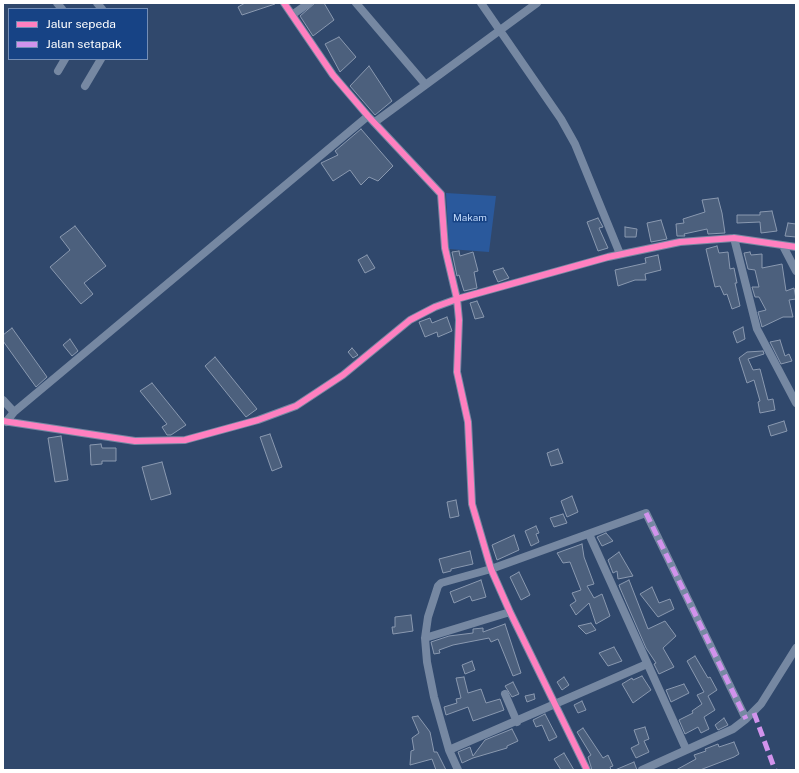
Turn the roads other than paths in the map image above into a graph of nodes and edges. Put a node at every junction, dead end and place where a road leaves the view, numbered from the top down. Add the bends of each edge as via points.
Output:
1 (284, 3) edge
2 (309, 3) edge
3 (356, 3) edge
4 (481, 3) edge
5 (536, 3) edge
6 (292, 15) junction
7 (499, 29) junction
8 (64, 60) edge
9 (100, 60) edge
10 (58, 71) dead end
11 (425, 84) junction
12 (85, 86) dead end
13 (368, 116) junction
14 (375, 122) junction
15 (734, 238) junction
16 (783, 246) junction
17 (796, 247) edge
18 (620, 254) junction
19 (796, 271) edge
20 (457, 299) junction
21 (3, 400) edge
22 (796, 404) edge
23 (14, 412) junction
24 (4, 421) edge
25 (589, 534) junction
26 (491, 568) junction
27 (510, 612) junction
28 (425, 638) junction
29 (796, 648) edge
30 (647, 664) junction
31 (505, 694) dead end
32 (555, 703) junction
33 (746, 719) junction
34 (517, 722) junction
35 (686, 749) junction
36 (449, 750) junction
37 (458, 770) edge
38 (587, 770) edge
39 (642, 770) edge

1 - 6 street
2 - 6 street
3 - 11 street
4 - 7 street
5 - 7 street
6 - 13 street via 333,75
7 - 11 street
7 - 18 street via 575,144
8 - 10 street
9 - 12 street
11 - 14 street
13 - 14 street
13 - 23 street
14 - 20 street via 441,194 445,248
15 - 16 street
15 - 18 street via 680,242
15 - 22 street via 755,325
16 - 17 street
16 - 19 street
18 - 20 street
20 - 24 street via 410,320 343,375 296,406 221,431 185,440 135,440
20 - 26 street via 457,372 468,422 472,498
21 - 23 street
23 - 24 street
25 - 26 street
25 - 30 street
25 - 33 street via 646,513
26 - 27 street
26 - 28 street via 438,586 428,617
27 - 28 street
27 - 32 street
28 - 36 street via 434,697
29 - 33 street via 761,704
30 - 32 street
30 - 35 street
31 - 34 street
32 - 34 street
32 - 38 street
33 - 35 street via 733,729
34 - 36 street
35 - 39 street
36 - 37 street

